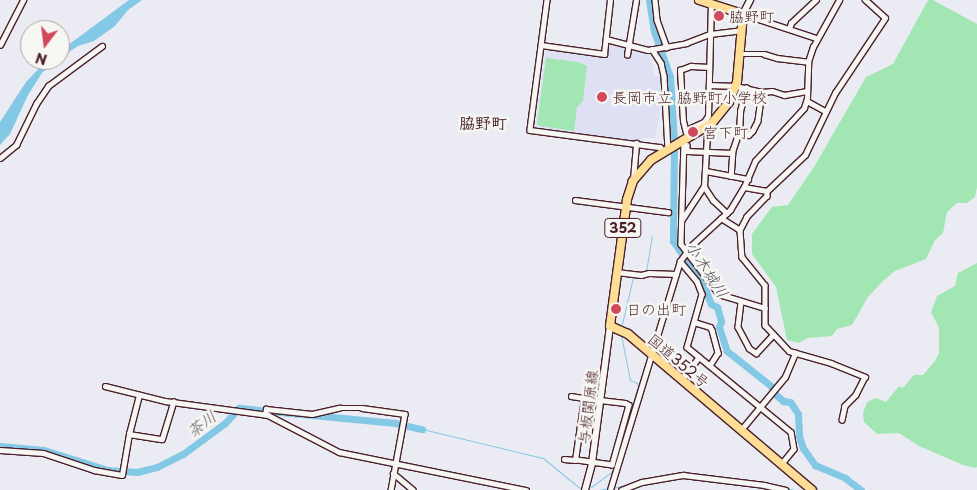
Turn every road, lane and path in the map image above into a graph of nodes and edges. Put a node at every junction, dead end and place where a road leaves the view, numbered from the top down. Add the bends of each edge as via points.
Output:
1 (23, 0) edge
2 (547, 0) edge
3 (610, 0) edge
4 (636, 0) edge
5 (655, 0) edge
6 (699, 0) edge
7 (750, 0) edge
8 (816, 0) edge
9 (838, 0) edge
10 (865, 0) edge
11 (711, 4) junction
12 (743, 14) junction
13 (789, 29) junction
14 (740, 30) junction
15 (710, 34) junction
16 (816, 38) junction
17 (606, 40) junction
18 (0, 45) edge
19 (541, 45) junction
20 (629, 45) junction
21 (102, 46) dead end
22 (667, 47) junction
23 (653, 49) junction
24 (740, 54) junction
25 (627, 55) dead end
26 (808, 62) junction
27 (709, 67) junction
28 (708, 85) junction
29 (736, 86) junction
30 (746, 88) junction
31 (807, 91) junction
32 (762, 92) junction
33 (807, 101) junction
34 (825, 111) junction
35 (707, 134) dead end
36 (739, 134) junction
37 (685, 139) junction
38 (636, 143) junction
39 (668, 150) junction
40 (706, 152) junction
41 (732, 153) junction
42 (0, 158) edge
43 (706, 171) junction
44 (731, 176) junction
45 (748, 178) junction
46 (633, 181) junction
47 (704, 186) junction
48 (744, 187) junction
49 (767, 191) junction
50 (575, 200) dead end
51 (626, 206) junction
52 (668, 212) dead end
53 (727, 213) junction
54 (721, 218) junction
55 (681, 221) junction
56 (740, 230) junction
57 (686, 252) junction
58 (681, 260) junction
59 (617, 272) junction
60 (676, 274) junction
61 (741, 302) junction
62 (765, 308) junction
63 (694, 322) junction
64 (610, 326) junction
65 (773, 334) junction
66 (795, 353) junction
67 (650, 354) junction
68 (699, 357) junction
69 (710, 366) junction
70 (681, 380) junction
71 (105, 386) dead end
72 (139, 394) junction
73 (571, 396) dead end
74 (584, 398) junction
75 (600, 400) junction
76 (173, 402) junction
77 (760, 407) junction
78 (265, 415) junction
79 (842, 420) dead end
80 (741, 430) junction
81 (129, 434) junction
82 (0, 450) edge
83 (564, 459) dead end
84 (575, 460) junction
85 (592, 463) junction
86 (782, 464) junction
87 (395, 465) junction
88 (393, 473) junction
89 (391, 490) edge
90 (413, 490) edge
91 (526, 490) edge
92 (585, 490) edge
93 (610, 490) edge
94 (621, 490) edge
95 (785, 490) edge
96 (812, 490) edge

1 - 18 street
2 - 19 street
3 - 17 street
4 - 20 street
5 - 22 street via 657,20
6 - 11 highway
7 - 12 main road
8 - 13 street via 791,23
9 - 16 street
10 - 34 street via 885,18
11 - 12 highway
11 - 15 street
12 - 13 street
12 - 14 highway, 352
13 - 16 street
14 - 15 street
14 - 24 highway, 352
15 - 22 street
15 - 27 street
16 - 26 street
17 - 19 street via 604,54
17 - 20 street
19 - 38 street via 530,130
20 - 23 street
20 - 25 street
21 - 42 street via 48,86 16,145
22 - 23 street
23 - 39 street via 664,76
24 - 26 street via 764,54
24 - 29 highway, 352
26 - 31 street
27 - 28 street
27 - 37 street via 691,66 680,70
28 - 29 street
28 - 37 street via 708,118
29 - 30 street
29 - 37 highway, 352 via 729,102 716,118
30 - 32 street
30 - 36 street
31 - 32 street via 784,95
31 - 33 street
32 - 36 street via 758,121 753,131 750,135
33 - 34 street
33 - 45 street via 755,161
34 - 49 street via 805,155
35 - 40 street
36 - 41 street
37 - 39 highway, 352
37 - 40 street via 687,151
37 - 55 street
38 - 39 street
38 - 46 street
39 - 46 highway, 352 via 646,164
40 - 41 street
40 - 43 street
41 - 44 street
43 - 44 street
43 - 47 street
44 - 45 street
45 - 48 street
46 - 51 highway, 352
47 - 53 street
47 - 55 street
48 - 49 street
48 - 53 street
49 - 56 street via 767,196 747,217
50 - 51 street
51 - 52 street
51 - 59 highway, 352
53 - 54 street
54 - 56 street
54 - 57 street
55 - 57 street via 680,241
56 - 62 street via 742,257 765,284
57 - 58 street
57 - 61 street via 719,294
58 - 60 street
58 - 63 street via 697,281 702,294
59 - 60 street
59 - 64 highway, 352
60 - 67 street
61 - 62 street
61 - 65 street via 738,327 749,348 756,353
62 - 65 street via 764,320
63 - 68 street via 686,345
63 - 69 street via 712,330 718,353
64 - 67 highway, 国道352号 via 622,329
64 - 75 main road, 与板関原線
65 - 66 street
66 - 77 street via 788,372
66 - 79 street via 865,377 856,395 845,406
67 - 70 highway, 国道352号
67 - 93 street
68 - 69 street
68 - 70 street
69 - 77 street
70 - 80 highway, 国道352号
71 - 72 street
72 - 76 street
72 - 81 street
73 - 74 street
74 - 75 street
74 - 84 street
75 - 85 main road, 与板関原線
75 - 85 street via 628,404 629,407 612,465
76 - 78 street
76 - 81 street via 162,439
77 - 80 street
77 - 86 street via 791,432 794,449
78 - 87 street via 339,452
78 - 87 street via 266,409 312,414 339,408 405,414
80 - 86 highway, 国道352号
81 - 82 street via 122,475 94,470 43,453
83 - 84 street
84 - 85 street
85 - 92 main road, 与板関原線
86 - 96 highway, 国道352号
87 - 88 street
87 - 91 street
88 - 89 street
88 - 90 street
94 - 95 street via 647,481 683,475

